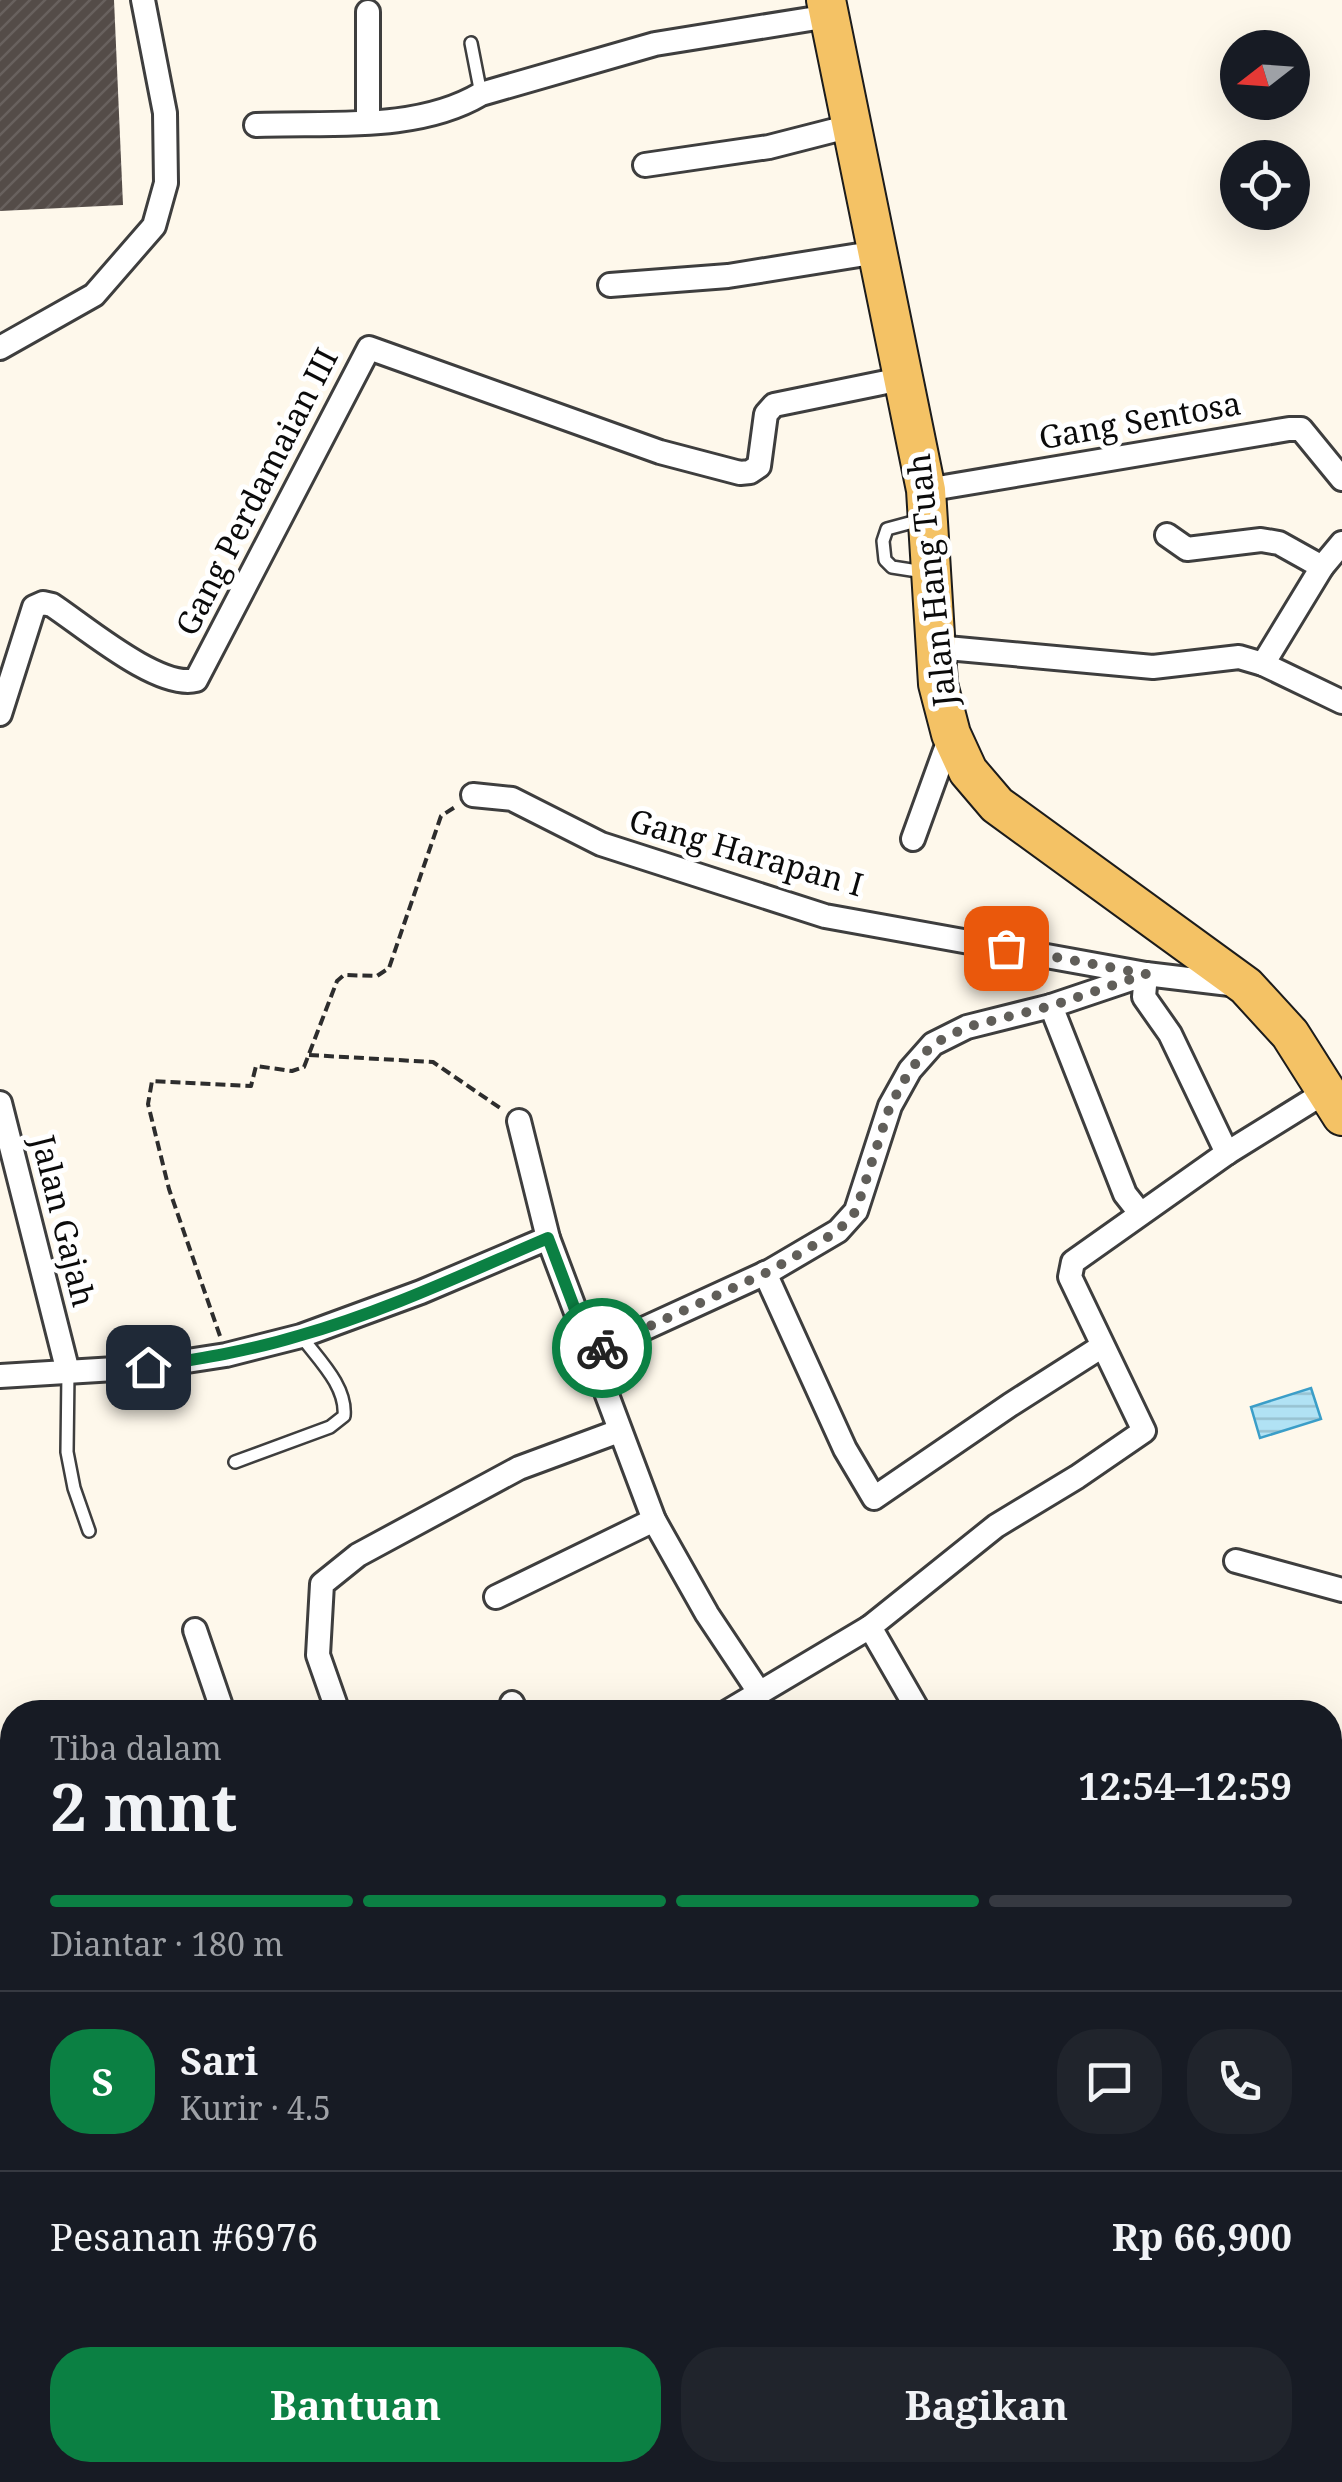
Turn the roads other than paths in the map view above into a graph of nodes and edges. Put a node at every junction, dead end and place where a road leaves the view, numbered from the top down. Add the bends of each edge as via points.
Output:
1 (143, 0) edge
2 (828, 8) edge
3 (368, 12) dead end
4 (471, 43) dead end
5 (481, 94) junction
6 (368, 120) junction
7 (256, 125) dead end
8 (852, 126) junction
9 (645, 166) dead end
10 (878, 252) junction
11 (610, 285) dead end
12 (0, 348) edge
13 (906, 378) junction
14 (1342, 478) edge
15 (927, 504) junction
16 (1167, 535) dead end
17 (1342, 543) edge
18 (1322, 567) junction
19 (936, 647) junction
20 (1264, 664) junction
21 (1342, 702) edge
22 (0, 714) edge
23 (950, 734) junction
24 (473, 795) road end
25 (913, 838) dead end
26 (1146, 974) junction
27 (1246, 986) junction
28 (1051, 1006) junction
29 (0, 1103) edge
30 (1334, 1103) edge
31 (519, 1122) road end
32 (1227, 1154) junction
33 (1140, 1213) junction
34 (548, 1238) junction
35 (765, 1273) junction
36 (301, 1336) junction
37 (1102, 1347) junction
38 (591, 1352) junction
39 (68, 1372) junction
40 (0, 1376) edge
41 (619, 1431) junction
42 (235, 1462) dead end
43 (654, 1520) junction
44 (88, 1531) dead end
45 (1236, 1562) dead end
46 (1342, 1590) edge
47 (496, 1597) dead end
48 (870, 1628) junction
49 (195, 1630) dead end
50 (759, 1692) junction
51 (219, 1700) edge
52 (334, 1700) edge
53 (746, 1700) edge
54 (913, 1700) edge

1 - 12 street via 165,114 166,183 154,226 94,295
2 - 5 street via 655,44
2 - 8 main road, Jalan Hang Tuah
3 - 6 street
4 - 5 lane
5 - 6 street via 424,116
6 - 7 street
8 - 9 street
8 - 10 main road, Jalan Hang Tuah
10 - 11 street via 728,276
10 - 13 main road, Jalan Hang Tuah
13 - 15 main road, Jalan Hang Tuah
13 - 22 street, Gang Perdamaian III via 774,405 766,414 759,466 740,473 660,452 369,348 196,680 176,682 43,604 34,607
14 - 15 street, Gang Sentosa via 1301,430 1288,429
15 - 19 main road, Jalan Hang Tuah
16 - 18 street via 1188,550 1261,540
17 - 18 street
18 - 20 street
19 - 20 street via 1114,665 1239,657
19 - 23 main road, Jalan Hang Tuah
20 - 21 street
23 - 25 street
23 - 27 main road, Jalan Hang Tuah via 968,771 997,805
24 - 26 street, Gang Harapan I via 512,799 602,844 825,916
26 - 27 street, Gang Harapan I
26 - 28 street
26 - 32 street via 1144,997 1170,1034
27 - 30 main road, Jalan Hang Tuah via 1290,1034
28 - 33 street via 1125,1194
28 - 35 street via 967,1027 933,1044 890,1106 856,1211 838,1231
29 - 39 street, Jalan Gajah
30 - 32 street
31 - 34 street
32 - 33 street
33 - 37 street via 1072,1262 1070,1277
34 - 36 street
34 - 38 street
35 - 37 street via 844,1450 874,1498
35 - 38 street
36 - 39 street via 226,1355
36 - 42 lane via 336,1384 344,1416
37 - 48 street via 1144,1431 996,1526
38 - 41 street
39 - 40 street
39 - 44 lane, Jalan Gajah via 67,1452
41 - 43 street
41 - 52 street via 519,1468 358,1555 322,1584 318,1654
43 - 47 street
43 - 50 street
45 - 46 street
48 - 50 street
48 - 54 street
49 - 51 street
50 - 53 street

